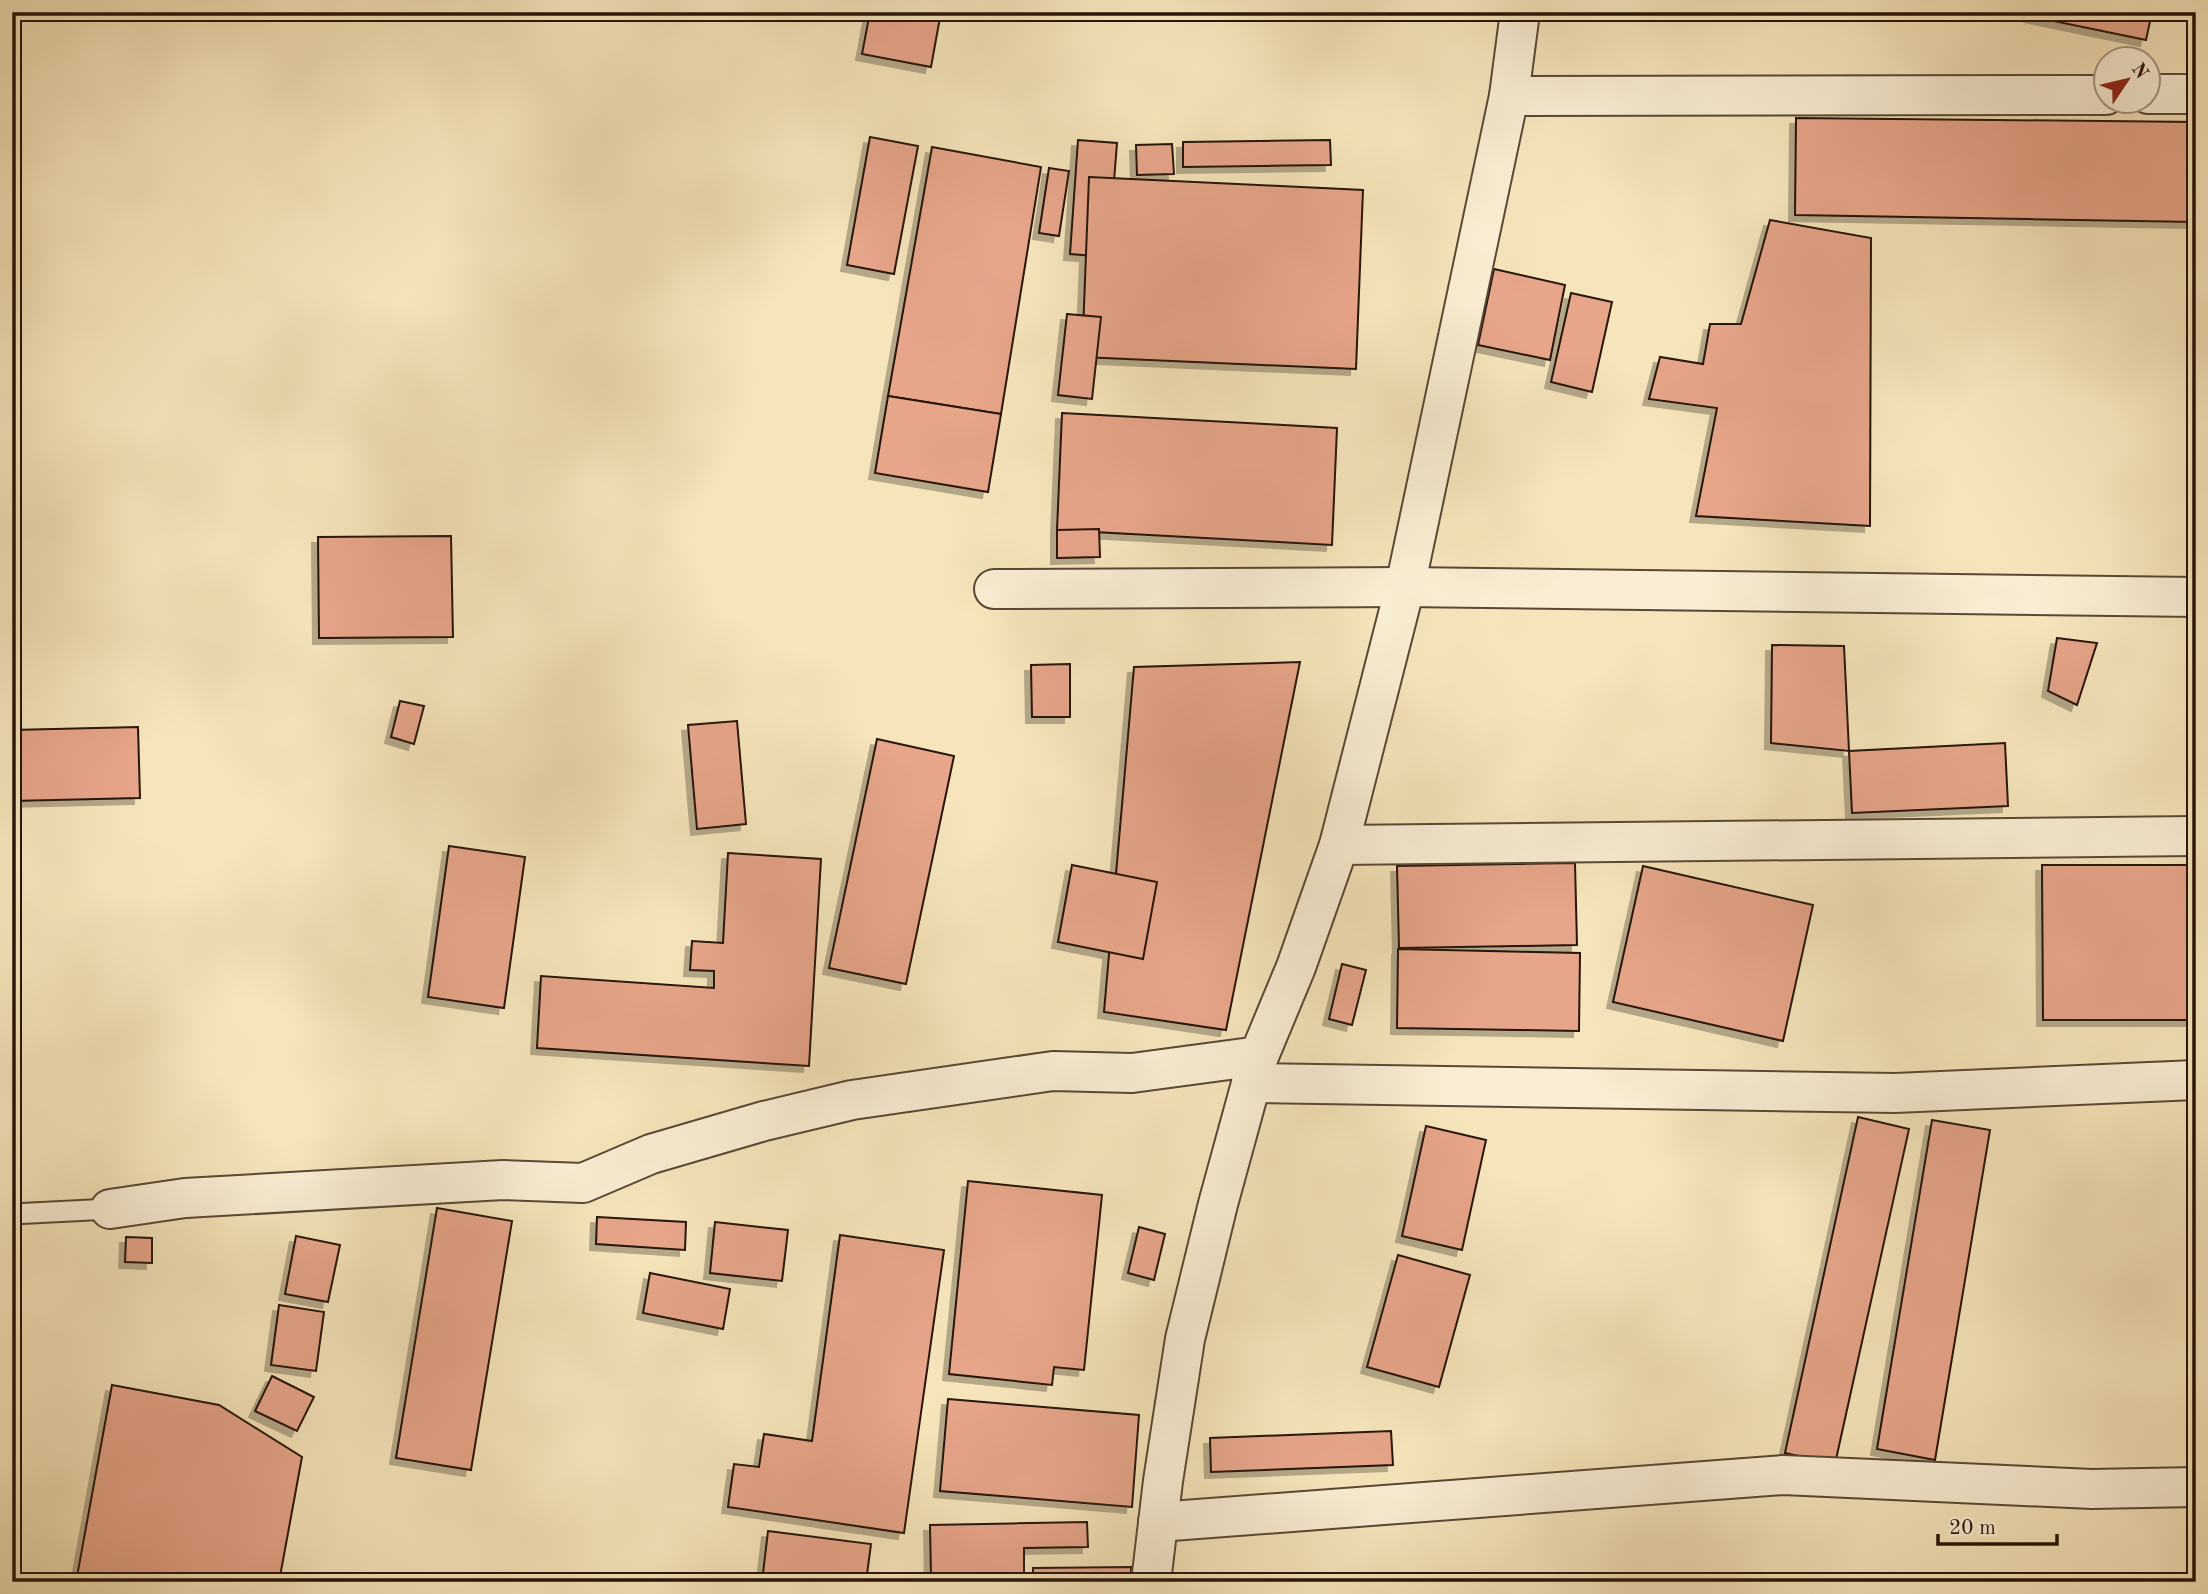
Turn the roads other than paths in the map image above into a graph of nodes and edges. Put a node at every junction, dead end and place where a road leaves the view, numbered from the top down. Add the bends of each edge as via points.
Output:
1 (1520, 12) edge
2 (2162, 94) edge
3 (2196, 94) edge
4 (2092, 95) edge
5 (1509, 96) junction
6 (1405, 587) junction
7 (994, 589) dead end
8 (2196, 597) edge
9 (2196, 836) edge
10 (1339, 845) junction
11 (1255, 1069) junction
12 (2196, 1080) edge
13 (110, 1209) joint
14 (12, 1214) edge
15 (2196, 1487) edge
16 (1158, 1522) junction
17 (1151, 1582) edge

1 - 5 street
2 - 3 street
4 - 5 street
5 - 6 street
6 - 7 street
6 - 8 street
6 - 10 street
9 - 10 street
10 - 11 street
11 - 12 street via 1895,1093
11 - 13 street via 1053,1071 852,1100 651,1154 583,1183 503,1180 185,1198
11 - 16 street via 1185,1339
13 - 14 lane
15 - 16 street via 2092,1489 1783,1475
16 - 17 street

